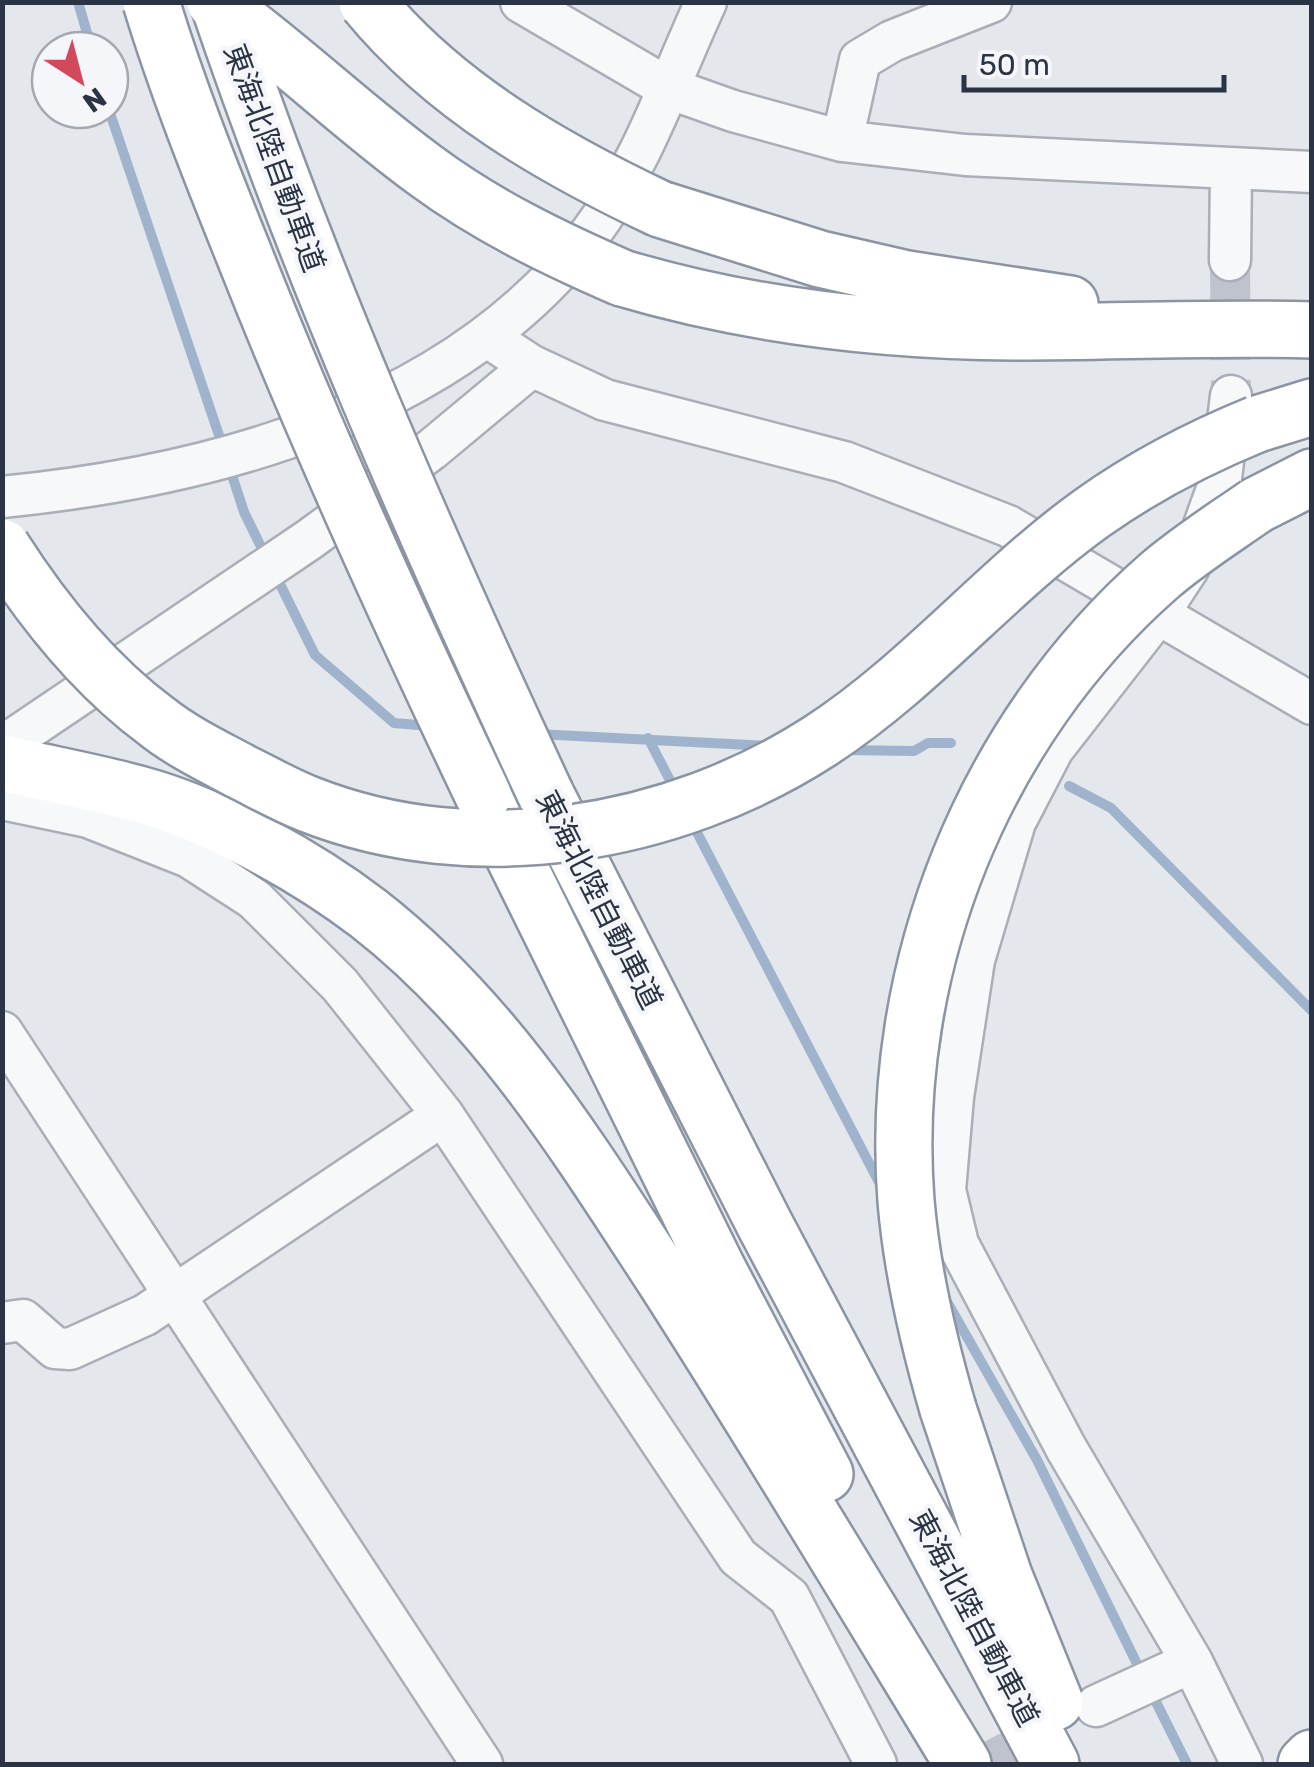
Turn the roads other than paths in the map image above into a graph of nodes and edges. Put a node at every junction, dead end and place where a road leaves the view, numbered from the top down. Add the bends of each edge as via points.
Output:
1 (151, 2) edge
2 (216, 2) edge
3 (367, 2) edge
4 (521, 2) edge
5 (706, 2) edge
6 (991, 2) edge
7 (668, 88) junction
8 (842, 140) junction
9 (1231, 169) junction
10 (1312, 172) edge
11 (1230, 260) tunnel mouth
12 (1218, 327) junction
13 (1312, 330) edge
14 (486, 336) junction
15 (532, 366) junction
16 (1312, 406) edge
17 (1244, 410) junction
18 (1312, 477) edge
19 (2, 497) edge
20 (2, 547) edge
21 (1160, 613) junction
22 (1312, 704) edge
23 (2, 742) edge
24 (2, 763) edge
25 (2, 799) edge
26 (2, 1032) edge
27 (444, 1115) junction
28 (174, 1293) junction
29 (2, 1322) edge
30 (1180, 1668) junction
31 (1111, 1700) dead end
32 (1312, 1758) edge
33 (482, 1764) edge
34 (876, 1764) edge
35 (963, 1764) edge
36 (977, 1764) edge
37 (1051, 1764) edge
38 (1084, 1764) edge
39 (1242, 1764) edge
40 (1306, 1764) edge

1 - 36 highway, 東海北陸自動車道, bridge via 298,392 385,588 717,1268
2 - 12 highway, bridge via 426,172 546,245 622,278 722,305 868,325 1012,332
2 - 37 highway, 東海北陸自動車道, bridge via 380,432 546,795
3 - 12 highway, bridge via 447,81 519,134 660,209 820,260 907,279
4 - 7 street
5 - 7 street
6 - 8 street via 860,60
7 - 8 street
7 - 14 street via 590,234
8 - 9 street via 965,155
9 - 10 street
9 - 11 street
12 - 13 highway
14 - 15 street
14 - 19 street via 416,381 312,430 204,465 87,489
15 - 21 street via 604,400 844,462 1008,526
15 - 23 street via 310,539
16 - 17 highway
17 - 20 highway, bridge via 1089,515 915,670 838,729 730,790 675,811 578,832 416,831 309,804 260,781 157,722 114,686 32,595
17 - 21 street via 1189,567
18 - 38 highway, bridge via 1257,505 1160,575 1073,664 1035,715 969,834 923,973 904,1123 914,1273 970,1482 1033,1654
21 - 22 street
21 - 30 street via 1052,749 1015,822 974,960 945,1190 958,1244
24 - 35 highway via 145,796 272,852 366,912 468,1005 572,1139 734,1388
25 - 27 street via 88,817 189,857 254,900 340,985
26 - 28 street
27 - 28 street
27 - 34 street via 738,1557 789,1597
28 - 29 street via 146,1315 70,1350 56,1348 23,1320
28 - 33 street
30 - 31 street
30 - 39 street
32 - 40 highway

